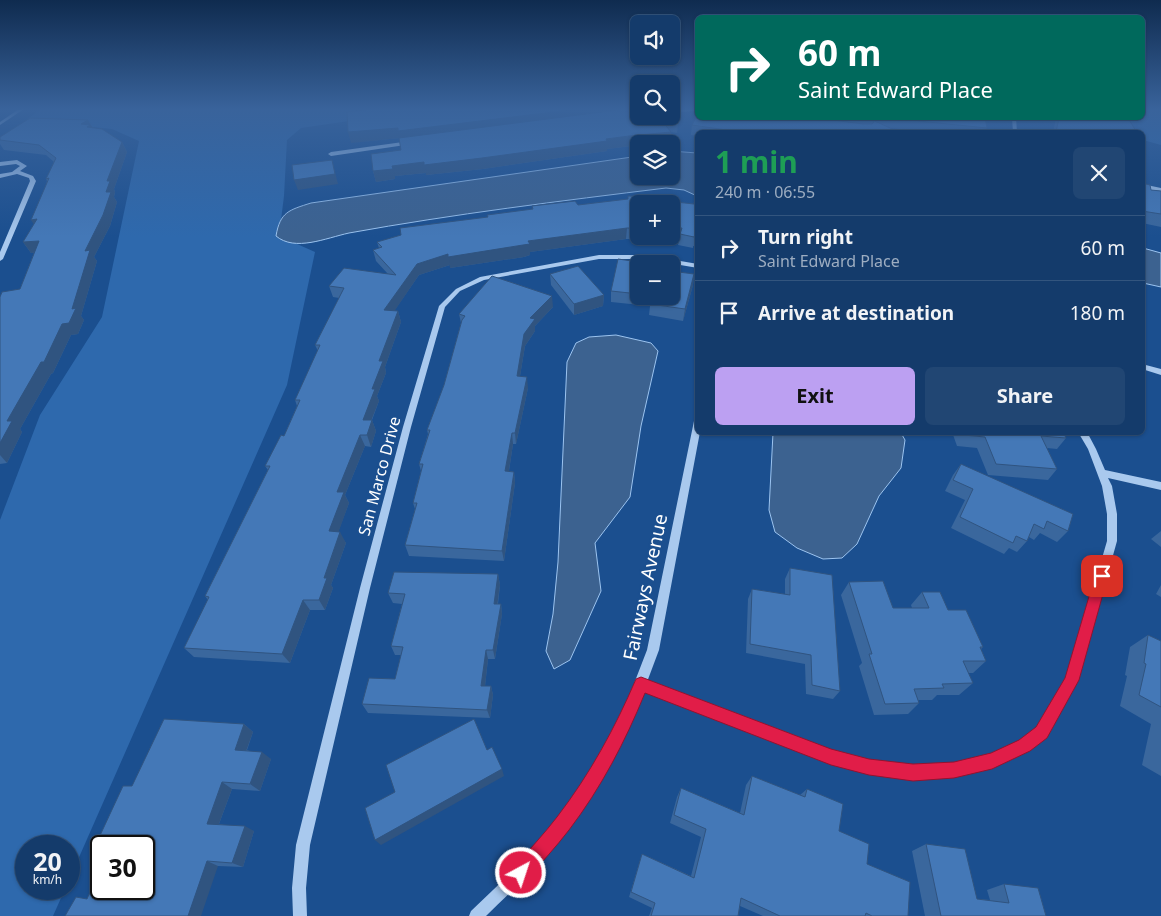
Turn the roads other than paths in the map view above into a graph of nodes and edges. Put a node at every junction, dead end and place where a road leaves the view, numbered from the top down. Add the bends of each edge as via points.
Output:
1 (348, 152) edge
2 (331, 154) dead end
3 (0, 164) edge
4 (17, 172) junction
5 (0, 176) edge
6 (1145, 187) edge
7 (1161, 190) edge
8 (0, 259) edge
9 (695, 265) edge
10 (1145, 367) edge
11 (1161, 372) edge
12 (695, 435) edge
13 (1084, 435) edge
14 (1103, 473) junction
15 (1161, 486) edge
16 (641, 685) junction
17 (300, 916) edge
18 (476, 916) edge

1 - 2 street
3 - 4 street via 21,162 24,166
4 - 5 street
4 - 8 street via 31,177 33,181
6 - 7 street
9 - 17 street, San Marco Drive via 645,257 599,257 482,278 458,290 442,306 370,570 303,844 298,888
10 - 11 street
12 - 16 street, Fairways Avenue via 653,650
13 - 14 street
14 - 15 street
14 - 16 street via 1112,514 1112,541 1072,680 1042,733 1024,746 992,761 954,770 913,772 869,767 831,757
16 - 18 street, Fairways Avenue via 597,775 563,824 521,873

